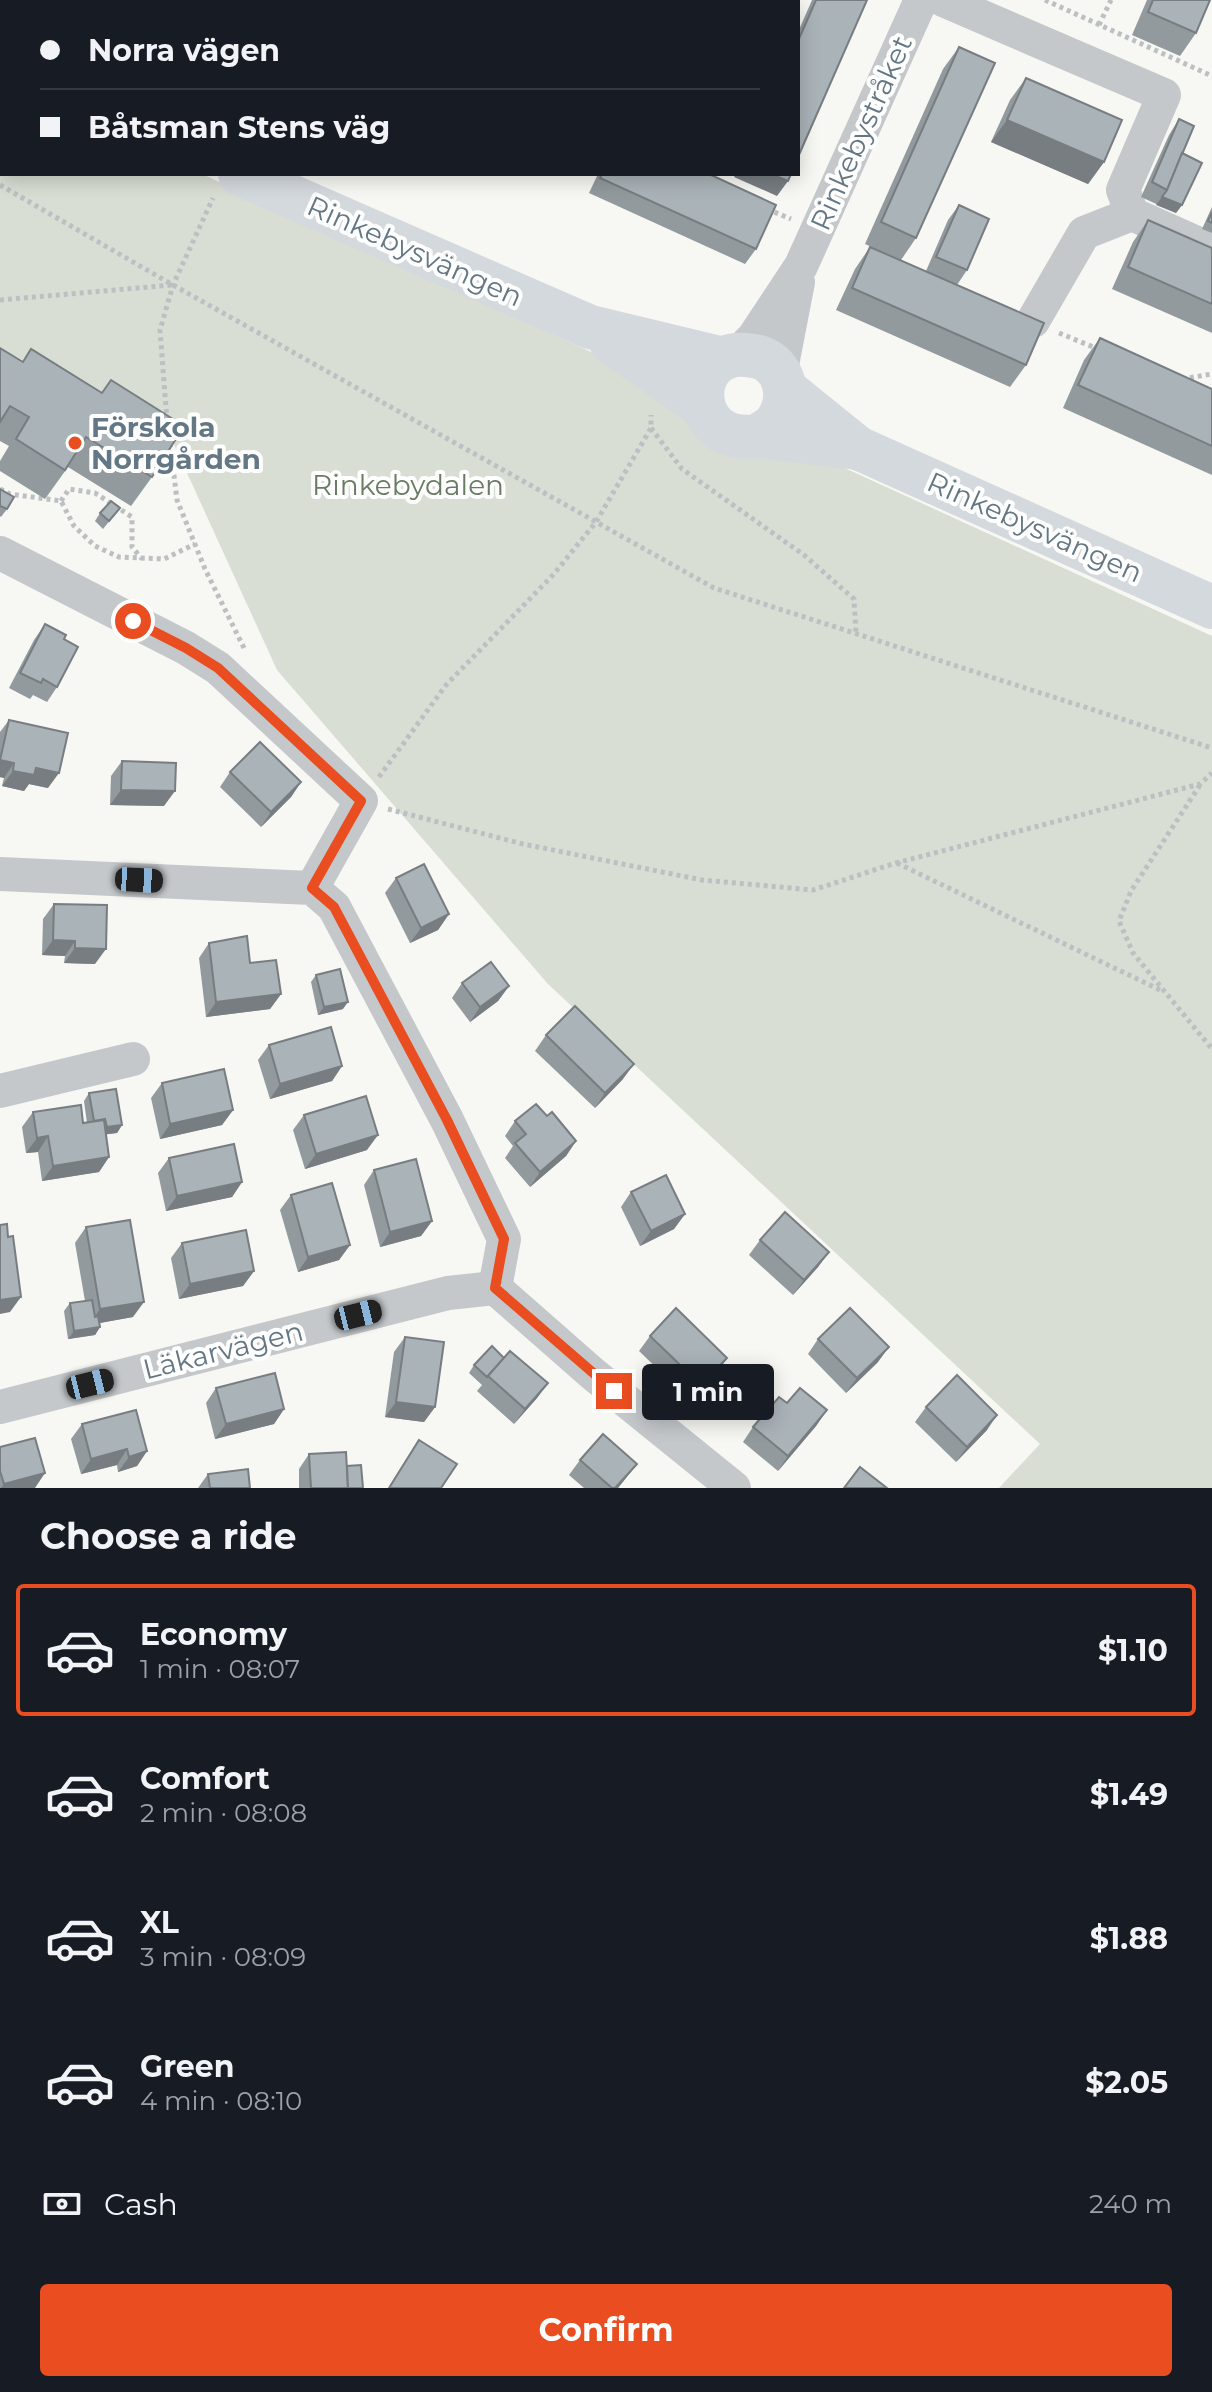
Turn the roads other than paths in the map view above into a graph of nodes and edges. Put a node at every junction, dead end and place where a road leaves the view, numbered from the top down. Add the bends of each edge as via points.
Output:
1 (921, 0) edge
2 (943, 0) edge
3 (228, 184) edge
4 (1132, 214) junction
5 (1212, 250) edge
6 (801, 266) junction
7 (1033, 321) edge
8 (590, 327) junction
9 (730, 357) junction
10 (783, 382) junction
11 (702, 406) junction
12 (757, 436) junction
13 (858, 448) junction
14 (0, 553) edge
15 (1212, 607) edge
16 (0, 874) edge
17 (312, 888) junction
18 (133, 1059) dead end
19 (0, 1091) edge
20 (495, 1288) junction
21 (0, 1407) edge
22 (734, 1488) edge

1 - 6 street, Rinkebystråket
2 - 4 street via 1164,95 1123,190
3 - 8 street, Rinkebysvängen
4 - 5 street
4 - 7 street via 1084,233
6 - 9 street, Rinkebystråket via 754,337
6 - 10 street, Rinkebystråket
8 - 9 street, Rinkebysvängen
8 - 11 street, Rinkebysvängen
9 - 10 street, Rinkebysvängen via 760,357 772,364
9 - 11 street via 712,368 704,381
10 - 12 street via 782,412
10 - 13 street, Rinkebysvängen
11 - 12 street, Rinkebysvängen via 722,432
12 - 13 street, Rinkebysvängen
13 - 15 street, Rinkebysvängen
14 - 17 street via 218,668 361,801
16 - 17 street
17 - 20 street via 334,907 504,1239
18 - 19 street
20 - 21 street, Läkarvägen via 448,1293
20 - 22 street

